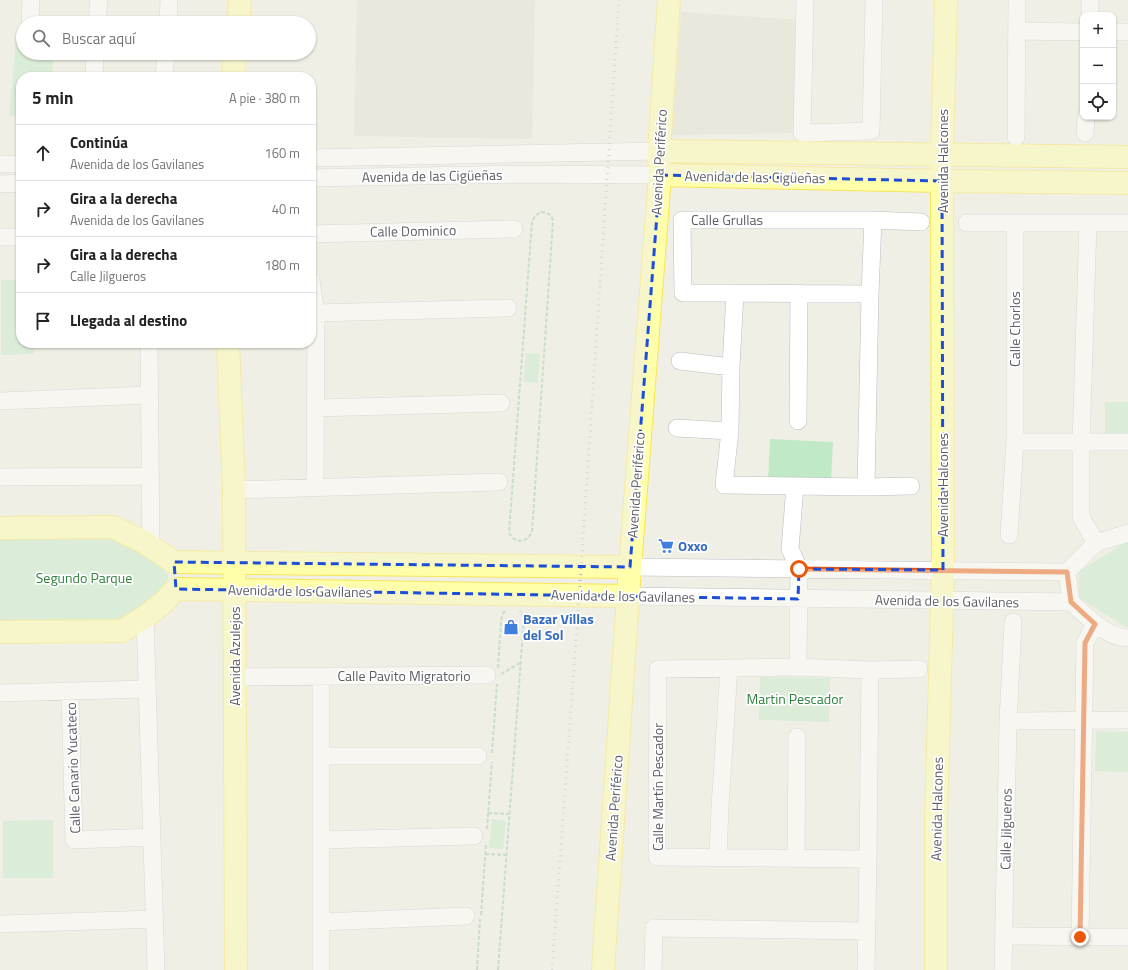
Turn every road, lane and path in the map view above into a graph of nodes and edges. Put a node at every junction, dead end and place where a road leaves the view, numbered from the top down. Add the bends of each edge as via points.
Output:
1 (31, 0) edge
2 (99, 0) edge
3 (169, 0) edge
4 (240, 0) edge
5 (669, 0) edge
6 (805, 0) edge
7 (874, 0) edge
8 (946, 0) edge
9 (1017, 0) edge
10 (1090, 0) edge
11 (1090, 12) edge
12 (30, 16) edge
13 (98, 16) edge
14 (168, 16) edge
15 (239, 16) edge
16 (1017, 31) junction
17 (1080, 32) edge
18 (1116, 32) edge
19 (1128, 32) edge
20 (95, 60) edge
21 (165, 60) edge
22 (234, 60) edge
23 (94, 72) edge
24 (164, 72) edge
25 (233, 72) edge
26 (1016, 137) dead end
27 (659, 151) junction
28 (942, 154) junction
29 (1128, 157) edge
30 (316, 158) edge
31 (0, 164) edge
32 (16, 164) edge
33 (660, 175) junction
34 (316, 178) edge
35 (942, 181) junction
36 (16, 183) edge
37 (1128, 183) edge
38 (0, 184) edge
39 (873, 220) junction
40 (554, 221) joint
41 (921, 222) dead end
42 (967, 222) dead end
43 (1128, 223) edge
44 (1015, 224) junction
45 (1088, 224) junction
46 (514, 229) dead end
47 (316, 234) edge
48 (0, 237) edge
49 (16, 237) edge
50 (735, 293) junction
51 (799, 293) junction
52 (870, 294) junction
53 (508, 308) dead end
54 (316, 312) joint
55 (149, 348) edge
56 (228, 348) edge
57 (680, 361) dead end
58 (730, 367) junction
59 (149, 395) junction
60 (0, 401) edge
61 (501, 403) dead end
62 (316, 408) junction
63 (798, 422) dead end
64 (677, 428) dead end
65 (730, 431) junction
66 (1015, 442) junction
67 (1128, 442) edge
68 (1081, 443) junction
69 (150, 476) junction
70 (0, 477) edge
71 (499, 482) dead end
72 (795, 486) junction
73 (912, 486) dead end
74 (866, 487) junction
75 (315, 488) junction
76 (234, 490) junction
77 (0, 528) edge
78 (1128, 533) edge
79 (1009, 535) dead end
80 (1096, 543) junction
81 (151, 547) junction
82 (174, 562) junction
83 (234, 563) junction
84 (525, 566) junction
85 (630, 567) junction
86 (799, 569) junction
87 (943, 570) junction
88 (1067, 572) junction
89 (176, 589) junction
90 (234, 590) junction
91 (628, 596) junction
92 (798, 599) junction
93 (942, 601) junction
94 (521, 602) junction
95 (1071, 602) junction
96 (507, 610) dead end
97 (144, 617) junction
98 (1013, 622) dead end
99 (1095, 624) junction
100 (0, 632) edge
101 (1128, 638) edge
102 (520, 663) junction
103 (798, 667) junction
104 (729, 668) junction
105 (919, 669) dead end
106 (870, 670) junction
107 (235, 677) junction
108 (321, 677) junction
109 (492, 680) joint
110 (147, 689) junction
111 (70, 691) junction
112 (0, 694) edge
113 (1084, 720) junction
114 (1128, 720) edge
115 (1008, 721) junction
116 (797, 737) dead end
117 (321, 756) junction
118 (478, 756) dead end
119 (488, 813) junction
120 (509, 814) junction
121 (152, 837) junction
122 (482, 837) junction
123 (321, 840) junction
124 (485, 854) junction
125 (506, 855) junction
126 (718, 858) junction
127 (796, 858) junction
128 (868, 859) junction
129 (466, 916) dead end
130 (155, 919) junction
131 (321, 922) junction
132 (0, 924) edge
133 (867, 931) junction
134 (1004, 936) junction
135 (1080, 937) junction
136 (1128, 937) edge
137 (156, 970) edge
138 (236, 970) edge
139 (321, 970) edge
140 (477, 970) edge
141 (498, 970) edge
142 (603, 970) edge
143 (653, 970) edge
144 (866, 970) edge
145 (936, 970) edge
146 (1003, 970) edge

1 - 12 street
2 - 13 street
3 - 14 street
4 - 15 main road
5 - 27 main road, Avenida Periférico
6 - 7 street via 802,133 871,131
8 - 28 main road, Avenida Halcones
9 - 16 street
10 - 11 street
16 - 17 street
16 - 26 street
18 - 19 street
20 - 23 street
21 - 24 street
22 - 25 main road
27 - 28 main road, Avenida de las Cigüeñas
27 - 30 street, Avenida de las Cigüeñas
27 - 33 main road, Avenida Periférico
28 - 29 main road, Avenida de las Cigüeñas
28 - 35 main road, Avenida Halcones
31 - 32 street
33 - 34 street, Avenida de las Cigüeñas via 517,174
33 - 35 main road, Avenida de las Cigüeñas
33 - 85 main road, Avenida Periférico
35 - 37 main road, Avenida de las Cigüeñas
35 - 87 main road, Avenida Halcones
36 - 38 street
39 - 41 street, Calle Grullas
39 - 50 street, Calle Grullas via 682,220 683,293
39 - 52 street
40 - 40 path via 551,215 541,212 534,216 532,222 509,533 514,539 521,541 528,538 532,532
42 - 44 street
43 - 45 street
44 - 45 street
44 - 66 street, Calle Chorlos
45 - 68 street
46 - 47 street, Calle Dominico
48 - 49 street
50 - 51 street, Calle Grullas
50 - 58 street
51 - 52 street, Calle Grullas
51 - 63 street
52 - 74 street
53 - 54 street
54 - 62 street
55 - 59 street
56 - 76 main road, Avenida Azulejos
57 - 58 street
58 - 65 street
59 - 60 street
59 - 69 street
61 - 62 street
62 - 75 street
64 - 65 street
65 - 72 street via 724,485
66 - 68 street
66 - 79 street, Calle Chorlos
67 - 68 street
68 - 80 street via 1081,517
69 - 70 street
69 - 81 street
71 - 75 street
72 - 74 street
72 - 86 street via 790,549
73 - 74 street
75 - 76 street
76 - 83 main road, Avenida Azulejos
77 - 81 main road via 113,527
78 - 80 street
80 - 88 street
81 - 82 main road
82 - 83 main road, Avenida de los Gavilanes
82 - 89 main road
83 - 84 main road, Avenida de los Gavilanes
83 - 90 main road, Avenida Azulejos
84 - 85 main road, Avenida de los Gavilanes
84 - 94 main road
85 - 86 street, Avenida de los Gavilanes
85 - 91 main road, Avenida Periférico
86 - 87 street, Avenida de los Gavilanes
86 - 92 street
87 - 88 street, Avenida de los Gavilanes
87 - 93 main road, Avenida Halcones
88 - 95 street
89 - 90 main road, Avenida de los Gavilanes
89 - 97 main road
90 - 94 main road, Avenida de los Gavilanes
90 - 107 main road, Avenida Azulejos
91 - 92 street, Avenida de los Gavilanes
91 - 94 main road, Avenida de los Gavilanes
91 - 142 main road, Avenida Periférico
92 - 93 street, Avenida de los Gavilanes
92 - 103 street
93 - 95 street, Avenida de los Gavilanes
93 - 145 main road, Avenida Halcones via 936,818
94 - 102 path via 524,618
95 - 99 street
96 - 102 path via 502,615 501,622 498,676
97 - 100 main road via 122,631
97 - 110 street
98 - 115 street, Calle Jilgueros
99 - 101 street via 1120,638
99 - 113 street via 1085,643
102 - 120 path
103 - 104 street, Calle Martín Pescador
103 - 106 street, Calle Martín Pescador
104 - 126 street
104 - 126 street, Calle Martín Pescador via 658,669 651,858
105 - 106 street, Calle Martín Pescador
106 - 128 street
107 - 108 street, Calle Pavito Migratorio
107 - 138 main road, Avenida Azulejos
108 - 109 street, Calle Pavito Migratorio
108 - 117 street, Calle Pavito Migratorio
109 - 119 path
110 - 111 street, Calle Canario Yucateco
110 - 121 street
111 - 112 street, Calle Canario Yucateco
111 - 121 street, Calle Canario Yucateco via 74,840
113 - 114 street
113 - 115 street
113 - 135 street
115 - 134 street, Calle Jilgueros
116 - 127 street
117 - 118 street
117 - 123 street, Calle Pavito Migratorio
119 - 120 path
119 - 122 path
120 - 125 path
121 - 130 street
122 - 123 street
122 - 124 path
123 - 131 street, Calle Pavito Migratorio
124 - 125 path
124 - 140 path
125 - 141 path
126 - 127 street, Calle Martín Pescador
127 - 128 street, Calle Martín Pescador
128 - 133 street
129 - 131 street
130 - 132 street
130 - 137 street
131 - 139 street, Calle Pavito Migratorio
133 - 143 street via 654,928
133 - 144 street
134 - 135 street
134 - 146 street, Calle Jilgueros
135 - 136 street

